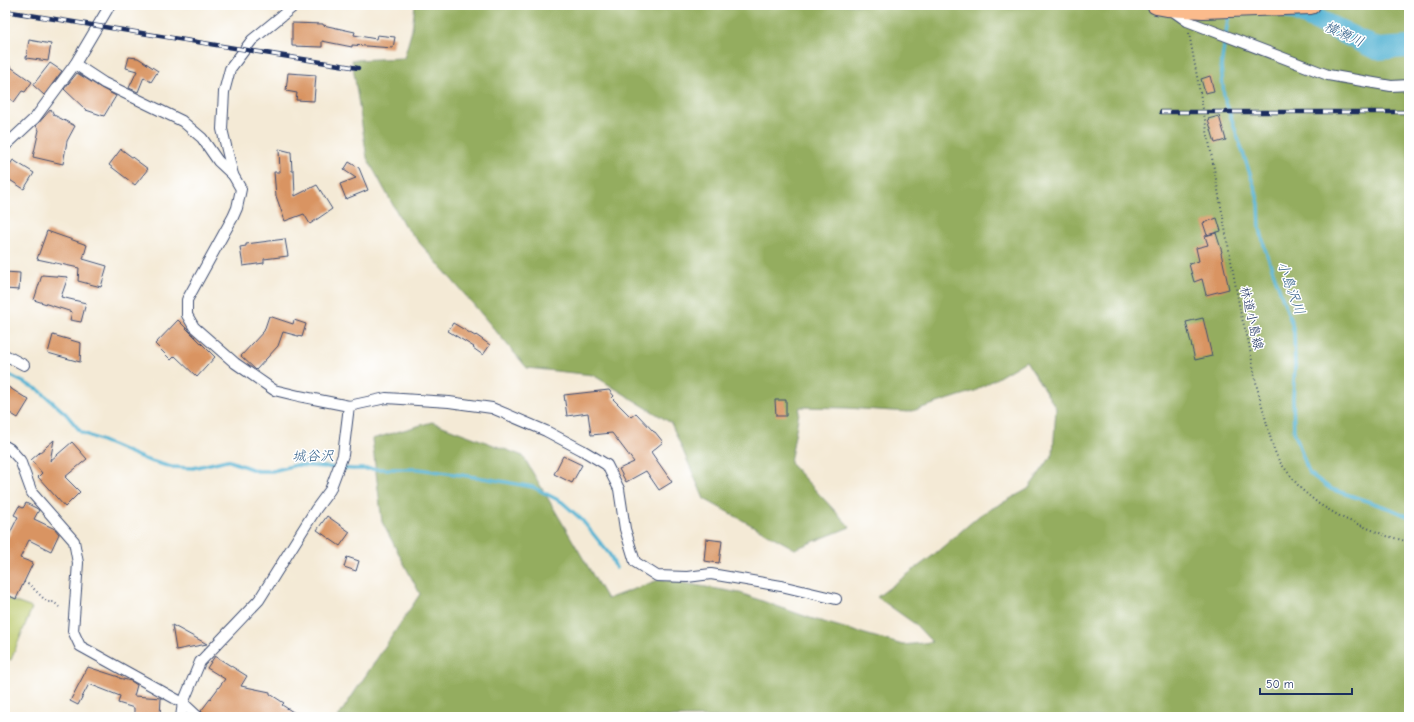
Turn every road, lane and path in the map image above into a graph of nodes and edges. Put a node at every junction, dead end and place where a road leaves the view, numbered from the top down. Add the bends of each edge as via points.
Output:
1 (110, 5) edge
2 (295, 5) edge
3 (1310, 5) edge
4 (1161, 6) edge
5 (1187, 22) junction
6 (75, 64) junction
7 (1409, 85) edge
8 (5, 146) edge
9 (233, 174) junction
10 (5, 355) edge
11 (24, 365) dead end
12 (349, 408) junction
13 (5, 446) edge
14 (1409, 542) edge
15 (24, 582) dead end
16 (836, 599) dead end
17 (59, 607) dead end
18 (183, 703) junction
19 (181, 717) edge
20 (198, 717) edge

1 - 6 street
2 - 9 street via 252,40 230,69 224,92 222,129
3 - 4 highway via 1203,9
4 - 5 street
5 - 7 street via 1328,75 1391,86
5 - 14 path, 林道小島線 via 1241,315 1273,447 1279,461 1301,489 1319,504 1345,519
6 - 8 street via 35,118
6 - 9 street via 104,82 182,121 202,138 218,160
9 - 12 street via 241,189 237,208 187,300 187,315 199,332 235,364 274,390
10 - 11 street
12 - 16 street via 386,398 492,408 546,431 607,465 619,489 625,529 635,562 657,576 686,577 711,574
12 - 18 street via 343,455 330,490 259,600 200,662
13 - 18 street via 20,460 32,493 74,541 78,563 73,631 80,646
15 - 17 path via 47,602 54,602
18 - 19 street
18 - 20 street

